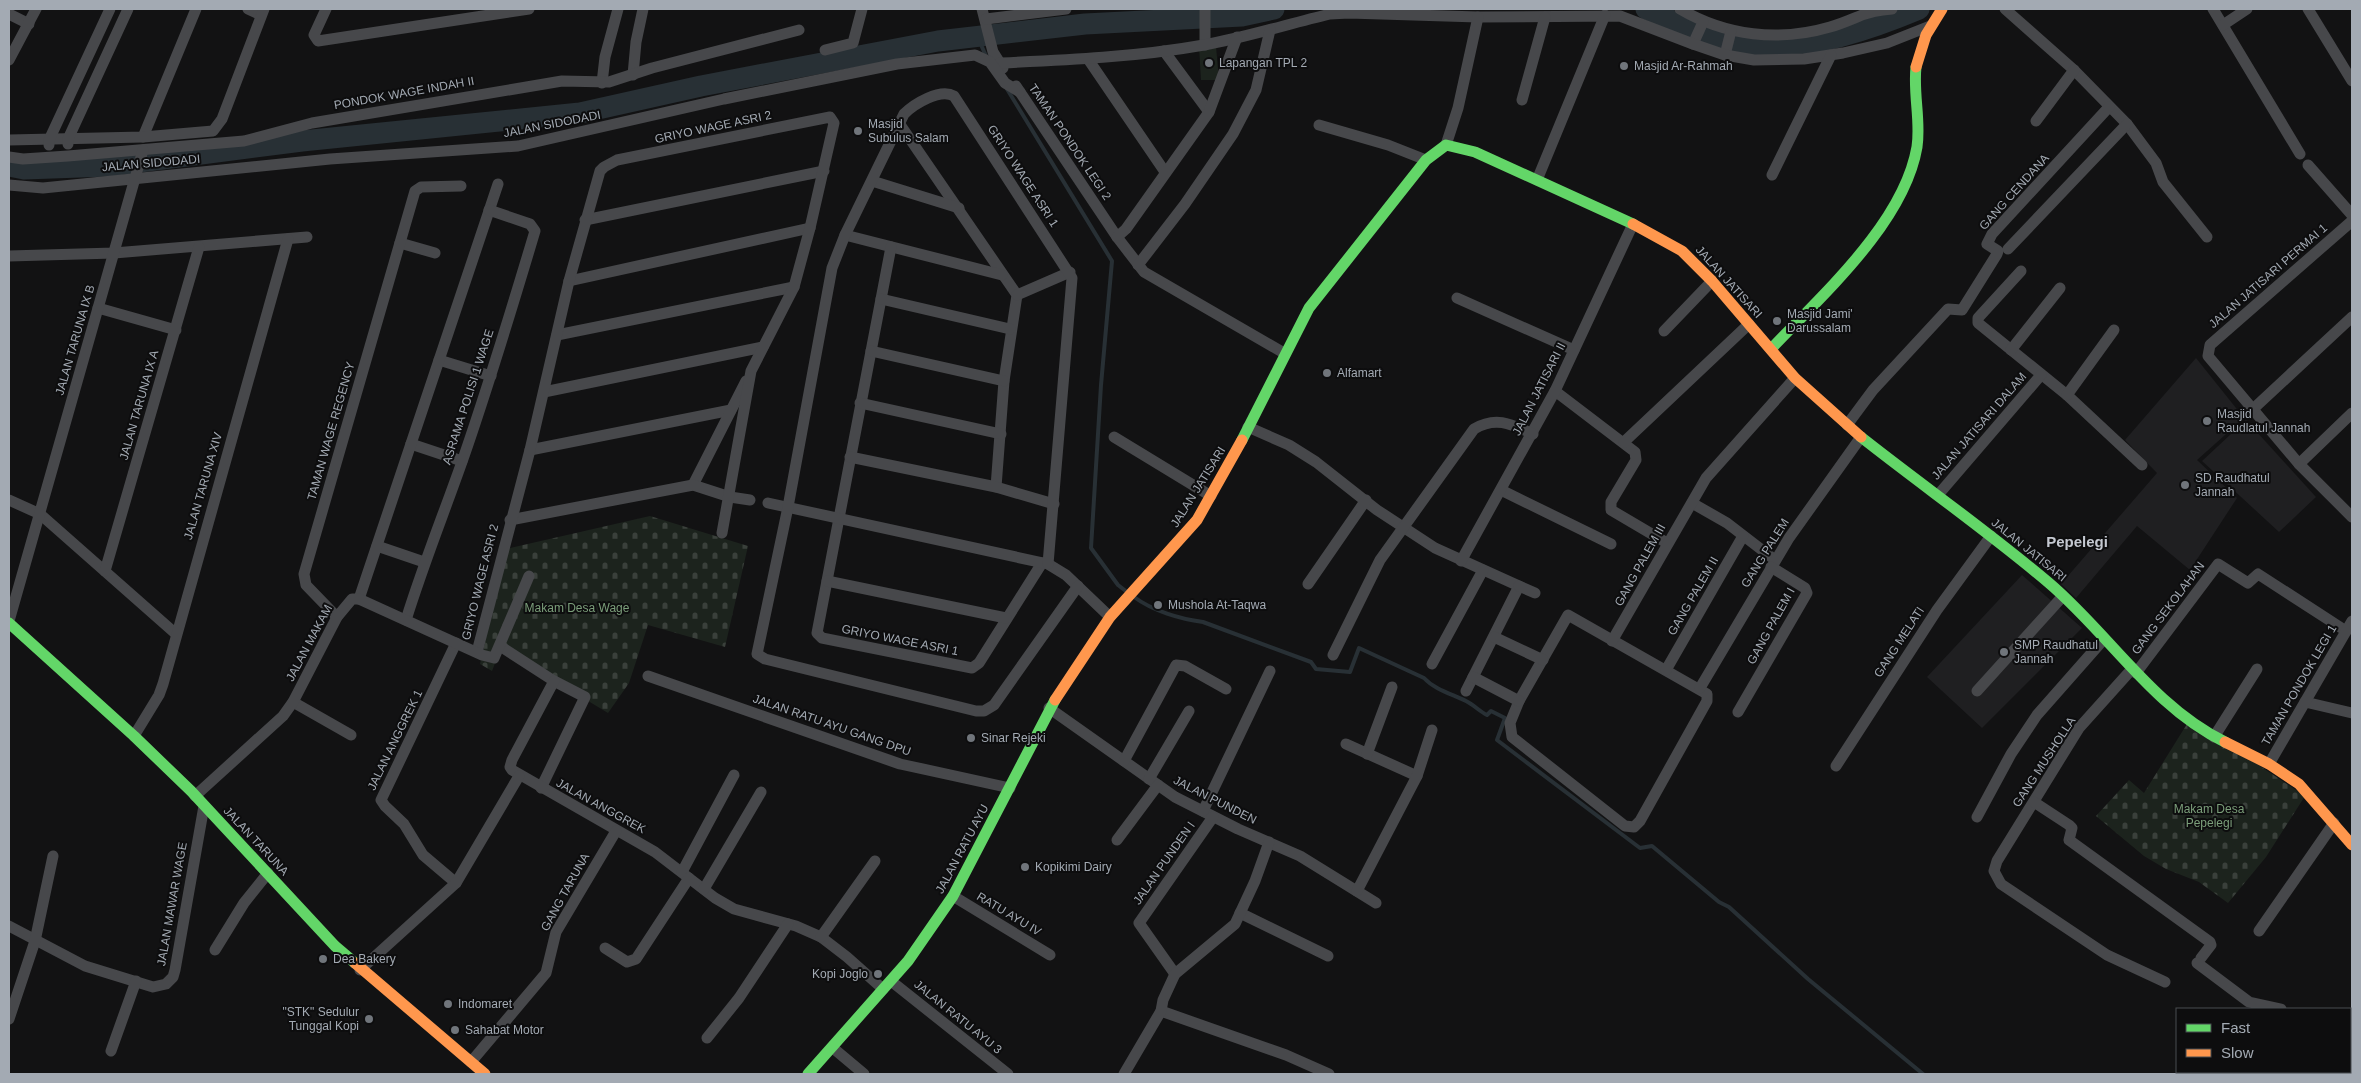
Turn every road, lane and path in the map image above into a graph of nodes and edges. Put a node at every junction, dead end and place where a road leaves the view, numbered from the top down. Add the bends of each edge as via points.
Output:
1 (36, 9) edge
2 (110, 9) edge
3 (128, 9) edge
4 (196, 9) edge
5 (248, 9) edge
6 (326, 9) edge
7 (529, 9) edge
8 (618, 9) edge
9 (643, 9) edge
10 (862, 9) edge
11 (1066, 9) edge
12 (1205, 9) edge
13 (1680, 9) edge
14 (1892, 9) edge
15 (1942, 9) edge
16 (2005, 9) edge
17 (2213, 9) edge
18 (2247, 9) edge
19 (2308, 9) edge
20 (1029, 11) edge
21 (262, 12) edge
22 (1511, 13) edge
23 (9, 14) edge
24 (1605, 15) junction
25 (985, 17) edge
26 (1478, 17) junction
27 (1545, 17) junction
28 (1702, 23) junction
29 (29, 24) junction
30 (2223, 25) junction
31 (1930, 26) junction
32 (799, 30) dead end
33 (1270, 30) junction
34 (1731, 32) junction
35 (1237, 37) junction
36 (1205, 40) junction
37 (1693, 42) junction
38 (826, 50) dead end
39 (1164, 51) junction
40 (1726, 54) junction
41 (1831, 55) junction
42 (994, 59) junction
43 (1088, 59) junction
44 (9, 60) edge
45 (2074, 70) junction
46 (633, 74) junction
47 (2352, 81) edge
48 (602, 82) junction
49 (1020, 92) joint
50 (1522, 100) dead end
51 (2110, 107) junction
52 (1209, 112) junction
53 (2036, 121) dead end
54 (899, 123) junction
55 (2127, 124) junction
56 (1319, 125) dead end
57 (143, 137) junction
58 (68, 139) junction
59 (9, 140) edge
60 (49, 140) junction
61 (1446, 145) junction
62 (142, 154) junction
63 (2300, 154) dead end
64 (68, 156) junction
65 (9, 157) edge
66 (48, 157) junction
67 (1426, 160) junction
68 (2308, 165) dead end
69 (824, 171) junction
70 (1165, 172) junction
71 (1772, 175) dead end
72 (136, 177) junction
73 (1538, 180) junction
74 (872, 181) junction
75 (498, 184) dead end
76 (9, 185) edge
77 (461, 186) dead end
78 (959, 208) junction
79 (489, 210) junction
80 (2352, 215) edge
81 (585, 220) junction
82 (2352, 221) edge
83 (1633, 224) junction
84 (810, 228) junction
85 (844, 235) junction
86 (306, 237) dead end
87 (1117, 237) junction
88 (2207, 237) dead end
89 (288, 239) junction
90 (400, 242) junction
91 (200, 247) junction
92 (892, 247) junction
93 (2008, 249) dead end
94 (114, 253) junction
95 (435, 253) dead end
96 (9, 256) edge
97 (1138, 265) junction
98 (2022, 271) dead end
99 (1070, 272) junction
100 (1002, 275) junction
101 (569, 281) junction
102 (1712, 281) junction
103 (794, 287) junction
104 (2060, 288) dead end
105 (1017, 295) junction
106 (1457, 298) dead end
107 (881, 299) junction
108 (98, 308) junction
109 (2352, 317) edge
110 (1749, 324) junction
111 (1010, 329) junction
112 (176, 330) junction
113 (2114, 330) dead end
114 (1664, 331) dead end
115 (557, 335) junction
116 (763, 348) junction
117 (1771, 349) junction
118 (1574, 350) junction
119 (2011, 350) junction
120 (871, 351) junction
121 (1284, 353) junction
122 (439, 360) junction
123 (751, 371) junction
124 (2041, 375) junction
125 (491, 376) junction
126 (1795, 378) junction
127 (1004, 381) junction
128 (1555, 391) junction
129 (544, 392) junction
130 (2067, 395) junction
131 (860, 404) junction
132 (731, 410) junction
133 (2252, 410) junction
134 (2352, 413) edge
135 (1847, 425) junction
136 (1248, 428) junction
137 (1001, 434) junction
138 (1532, 434) junction
139 (1860, 436) junction
140 (1114, 437) dead end
141 (1624, 442) junction
142 (411, 444) junction
143 (530, 450) junction
144 (850, 457) junction
145 (462, 461) junction
146 (2299, 464) junction
147 (2142, 465) dead end
148 (694, 485) junction
149 (996, 487) junction
150 (1501, 490) junction
151 (1938, 495) junction
152 (1211, 496) junction
153 (730, 497) junction
154 (9, 500) edge
155 (750, 500) dead end
156 (1366, 500) junction
157 (768, 503) dead end
158 (1692, 503) junction
159 (1054, 504) junction
160 (788, 507) junction
161 (40, 514) junction
162 (2352, 517) edge
163 (839, 519) junction
164 (510, 520) junction
165 (1402, 526) junction
166 (722, 533) dead end
167 (1744, 536) junction
168 (1991, 536) junction
169 (1667, 543) junction
170 (1611, 544) dead end
171 (377, 546) junction
172 (1461, 561) junction
173 (424, 562) junction
174 (1045, 564) junction
175 (1773, 564) junction
176 (1484, 570) junction
177 (105, 571) junction
178 (529, 576) dead end
179 (828, 581) junction
180 (1308, 584) dead end
181 (1078, 586) junction
182 (1519, 586) junction
183 (1535, 593) dead end
184 (2063, 596) junction
185 (359, 599) junction
186 (337, 617) junction
187 (1006, 618) junction
188 (1110, 618) junction
189 (406, 620) junction
190 (2352, 621) edge
191 (9, 622) edge
192 (2346, 631) junction
193 (176, 634) junction
194 (1494, 637) junction
195 (2104, 639) junction
196 (1612, 641) junction
197 (456, 642) junction
198 (500, 646) junction
199 (477, 652) junction
200 (1333, 655) dead end
201 (1542, 660) junction
202 (1432, 664) dead end
203 (2257, 669) dead end
204 (1270, 670) dead end
205 (1666, 670) junction
206 (2134, 671) junction
207 (648, 676) dead end
208 (1473, 677) junction
209 (554, 681) junction
210 (1392, 687) dead end
211 (1700, 688) junction
212 (1226, 689) dead end
213 (1466, 691) dead end
214 (1977, 691) dead end
215 (1519, 701) junction
216 (293, 702) junction
217 (2305, 702) junction
218 (1050, 708) junction
219 (1189, 711) dead end
220 (1738, 712) dead end
221 (2352, 713) edge
222 (1432, 730) dead end
223 (351, 735) dead end
224 (134, 736) junction
225 (2214, 737) junction
226 (1346, 744) dead end
227 (1367, 754) junction
228 (1124, 762) junction
229 (2269, 764) junction
230 (1836, 766) dead end
231 (734, 775) dead end
232 (520, 776) junction
233 (1417, 776) junction
234 (1153, 782) junction
235 (541, 788) junction
236 (1010, 788) junction
237 (761, 792) dead end
238 (195, 796) junction
239 (2034, 802) junction
240 (204, 806) junction
241 (1208, 814) junction
242 (1977, 817) dead end
243 (2334, 824) junction
244 (616, 831) junction
245 (1117, 840) dead end
246 (1269, 842) junction
247 (2352, 845) edge
248 (53, 856) dead end
249 (875, 861) dead end
250 (268, 873) junction
251 (686, 875) junction
252 (456, 883) junction
253 (704, 889) junction
254 (1357, 891) junction
255 (953, 896) junction
256 (1376, 903) dead end
257 (1240, 913) junction
258 (788, 924) junction
259 (9, 926) edge
260 (2259, 931) dead end
261 (821, 936) junction
262 (35, 941) junction
263 (605, 948) dead end
264 (215, 950) dead end
265 (1050, 955) dead end
266 (1328, 956) dead end
267 (360, 970) junction
268 (1175, 974) junction
269 (136, 981) junction
270 (2165, 982) dead end
271 (887, 985) junction
272 (2276, 1008) edge
273 (1161, 1011) junction
274 (9, 1019) edge
275 (707, 1038) dead end
276 (834, 1048) junction
277 (111, 1051) dead end
278 (470, 1062) junction
279 (485, 1074) edge
280 (808, 1074) edge
281 (864, 1074) edge
282 (1008, 1074) edge
283 (1124, 1074) edge
284 (1330, 1074) edge

1 - 29 street
2 - 60 street
3 - 58 street
4 - 57 street
5 - 21 street
6 - 7 street via 314,35 318,41
8 - 48 street
9 - 46 street
10 - 38 street via 853,43
11 - 20 street
12 - 36 street
13 - 28 street
14 - 34 street via 1864,14 1812,32 1768,36
15 - 31 street
16 - 45 street
17 - 30 street
18 - 30 street
19 - 47 street
20 - 25 street
21 - 57 street via 216,130
22 - 26 street
22 - 27 street
23 - 29 street
24 - 27 street
24 - 37 street via 1626,17
24 - 73 street
25 - 42 street
26 - 33 street via 1330,14
26 - 61 street via 1458,108
27 - 50 street
28 - 34 street
28 - 37 street
29 - 44 street
30 - 63 street
31 - 41 street via 1887,42
31 - 117 street via 1915,71 1918,134 1915,155 1896,200 1853,260
32 - 46 street, PONDOK WAGE INDAH II
33 - 35 street
33 - 97 street via 1256,90 1233,134
34 - 40 street
35 - 36 street
35 - 52 street
36 - 39 street
37 - 40 street
39 - 43 street
39 - 52 street
40 - 41 street via 1775,61
41 - 71 street
42 - 43 street
42 - 49 street, JALAN SIDODADI via 1005,83
42 - 72 street, JALAN SIDODADI via 975,55 897,64 518,146 338,158
43 - 70 street
45 - 51 street
45 - 53 street
46 - 48 street, PONDOK WAGE INDAH II
48 - 62 street, PONDOK WAGE INDAH II via 562,81 312,123 244,141
49 - 87 street, TAMAN PONDOK LEGI 2
51 - 55 street
51 - 135 street, GANG CENDANA via 1992,234 1988,244 1998,252 1962,310 1948,308 1872,390
52 - 70 street
54 - 74 street
54 - 78 street
54 - 99 street, GRIYO WAGE ASRI 1 via 914,105 943,93 954,96
55 - 88 street via 2156,163 2163,182
55 - 93 street
56 - 67 street
57 - 58 street
58 - 60 street
58 - 64 street
59 - 60 street
60 - 66 street
61 - 67 street, JALAN JATISARI
61 - 73 street, JALAN JATISARI via 1463,148
62 - 64 street, PONDOK WAGE INDAH II
62 - 72 street, JALAN TARUNA IX B
64 - 66 street, PONDOK WAGE INDAH II
65 - 66 street, PONDOK WAGE INDAH II
67 - 121 street, JALAN JATISARI via 1326,283
68 - 80 street
69 - 81 street
69 - 81 street, GRIYO WAGE ASRI 2 via 834,123 830,117 618,160 600,171
69 - 84 street, GRIYO WAGE ASRI 2
70 - 87 street
72 - 76 street, JALAN SIDODADI via 43,188
72 - 94 street, JALAN TARUNA IX B
73 - 83 street, JALAN JATISARI
74 - 78 street
74 - 85 street
75 - 79 street
77 - 90 street, TAMAN WAGE REGENCY via 418,188
78 - 100 street
79 - 122 street
79 - 125 street, ASRAMA POLISI 1 WAGE via 530,224 535,231
81 - 101 street, GRIYO WAGE ASRI 2
82 - 133 street, JALAN JATISARI PERMAI 1 via 2210,345 2208,356
83 - 102 street, JALAN JATISARI via 1668,241
83 - 118 street, JALAN JATISARI II
84 - 101 street
84 - 103 street, GRIYO WAGE ASRI 2
85 - 92 street
85 - 160 street via 827,288
86 - 89 street
87 - 97 street, TAMAN PONDOK LEGI 2
89 - 91 street
89 - 193 street, JALAN TARUNA XIV
90 - 95 street
90 - 186 street, TAMAN WAGE REGENCY via 304,574 306,585
91 - 94 street
91 - 112 street, JALAN TARUNA IX A
92 - 100 street
92 - 107 street, GRIYO WAGE ASRI 1
94 - 96 street
94 - 108 street, JALAN TARUNA IX B
97 - 121 street via 1158,281
98 - 119 street via 1977,320 1980,326
99 - 105 street
99 - 159 street, GRIYO WAGE ASRI 1
100 - 105 street
101 - 115 street, GRIYO WAGE ASRI 2
102 - 110 street, JALAN JATISARI
102 - 114 street
103 - 115 street
103 - 116 street, GRIYO WAGE ASRI 2
104 - 119 street
105 - 111 street
106 - 118 street
107 - 111 street
107 - 120 street, GRIYO WAGE ASRI 1
108 - 112 street
108 - 161 street, JALAN TARUNA IX B
109 - 133 street
110 - 117 street, JALAN JATISARI
110 - 141 street
111 - 127 street
112 - 177 street, JALAN TARUNA IX A
113 - 130 street
115 - 129 street, GRIYO WAGE ASRI 2
116 - 123 street, GRIYO WAGE ASRI 2
116 - 129 street
117 - 126 street, JALAN JATISARI
118 - 128 street, JALAN JATISARI II
119 - 124 street
120 - 127 street
120 - 131 street, GRIYO WAGE ASRI 1
121 - 136 street, JALAN JATISARI
122 - 125 street
122 - 142 street
123 - 132 street, GRIYO WAGE ASRI 2
123 - 153 street, GRIYO WAGE ASRI 2
124 - 130 street
124 - 151 street, JALAN JATISARI DALAM
125 - 145 street, ASRAMA POLISI 1 WAGE
126 - 135 street, JALAN JATISARI
126 - 158 street, GANG PALEM III via 1726,453
127 - 137 street
128 - 138 street, JALAN JATISARI II
128 - 141 street
129 - 143 street, GRIYO WAGE ASRI 2
130 - 147 street
131 - 137 street
131 - 144 street, GRIYO WAGE ASRI 1
132 - 143 street
132 - 148 street, GRIYO WAGE ASRI 2
133 - 146 street
134 - 146 street
135 - 139 street, JALAN JATISARI
136 - 152 street, JALAN JATISARI
136 - 156 street via 1316,462
137 - 149 street
138 - 150 street, JALAN JATISARI II
138 - 165 street via 1503,421 1484,423 1474,429
139 - 151 street, JALAN JATISARI
139 - 175 street, GANG PALEM
140 - 152 street
141 - 169 street via 1635,452 1636,460 1611,502 1611,510
142 - 145 street
142 - 171 street
143 - 164 street, GRIYO WAGE ASRI 2
144 - 149 street
144 - 163 street, GRIYO WAGE ASRI 1
145 - 173 street, ASRAMA POLISI 1 WAGE
146 - 162 street
148 - 153 street, GRIYO WAGE ASRI 2
148 - 164 street, GRIYO WAGE ASRI 2
149 - 159 street
150 - 170 street
150 - 172 street, JALAN JATISARI II
151 - 168 street, JALAN JATISARI
152 - 188 street, JALAN JATISARI via 1181,540
153 - 155 street, GRIYO WAGE ASRI 2
153 - 166 street, GRIYO WAGE ASRI 2
154 - 161 street
156 - 165 street
156 - 180 street
157 - 160 street
158 - 167 street
158 - 169 street, GANG PALEM III
159 - 174 street, GRIYO WAGE ASRI 1
160 - 163 street
160 - 181 street via 756,651 765,659 984,711 994,705
161 - 177 street
161 - 191 street, JALAN TARUNA IX B
163 - 174 street
163 - 179 street, GRIYO WAGE ASRI 1
164 - 199 street, GRIYO WAGE ASRI 2
165 - 172 street
165 - 200 street via 1380,560
167 - 175 street
167 - 205 street, GANG PALEM II
168 - 184 street, JALAN JATISARI
168 - 230 street, GANG MELATI via 1937,610
169 - 196 street, GANG PALEM III
171 - 173 street
171 - 185 street
172 - 176 street
173 - 189 street, ASRAMA POLISI 1 WAGE
174 - 181 street via 1059,570
174 - 187 street, GRIYO WAGE ASRI 1
175 - 211 street, GANG PALEM
175 - 220 street, GANG PALEM I via 1805,588 1807,593
176 - 182 street
176 - 202 street
177 - 193 street
178 - 198 street
179 - 187 street
179 - 187 street, GRIYO WAGE ASRI 1 via 817,631 822,638 972,668 979,664
181 - 188 street
182 - 183 street
182 - 194 street
184 - 195 street, JALAN JATISARI
184 - 214 street
185 - 186 street, JALAN MAKAM via 352,599
185 - 189 street
186 - 216 street, JALAN MAKAM
188 - 218 street, JALAN RATU AYU via 1079,659
189 - 197 street
190 - 192 street, TAMAN PONDOK LEGI 1
191 - 224 street, JALAN TARUNA
192 - 206 street, GANG SEKOLAHAN via 2258,574 2248,583 2218,564
192 - 217 street, TAMAN PONDOK LEGI 1
193 - 224 street, JALAN TARUNA XIV via 159,695
194 - 201 street
194 - 208 street
195 - 206 street, JALAN JATISARI
195 - 242 street via 2037,714
196 - 201 street via 1568,615
196 - 205 street
197 - 199 street
197 - 252 street, JALAN ANGGREK 1 via 381,800 404,824 423,856
198 - 199 street via 494,658
198 - 209 street
201 - 215 street
203 - 225 street
204 - 241 street
205 - 211 street
206 - 225 street, JALAN JATISARI via 2176,709
206 - 239 street, GANG MUSHOLLA via 2080,728
207 - 236 street, JALAN RATU AYU GANG DPU via 900,764
208 - 213 street
208 - 215 street
209 - 232 street via 512,760 510,767
209 - 235 street via 585,697
210 - 227 street
211 - 215 street via 1707,694 1707,702 1640,821 1630,827 1512,737 1510,723
212 - 228 street via 1185,666 1176,665
216 - 223 street
216 - 238 street, JALAN MAKAM via 278,722
217 - 221 street
217 - 229 street, TAMAN PONDOK LEGI 1
218 - 228 street, JALAN PUNDEN
218 - 236 street, JALAN RATU AYU
219 - 234 street
222 - 233 street
224 - 238 street, JALAN TARUNA
225 - 229 street, JALAN JATISARI
226 - 227 street
227 - 233 street
228 - 234 street, JALAN PUNDEN
229 - 243 street, JALAN JATISARI via 2299,784
231 - 251 street
232 - 235 street, JALAN ANGGREK
232 - 252 street
233 - 254 street
234 - 241 street, JALAN PUNDEN
234 - 245 street
235 - 244 street, JALAN ANGGREK
236 - 255 street, JALAN RATU AYU
237 - 253 street
238 - 240 street, JALAN TARUNA
239 - 270 street, GANG MUSHOLLA via 1997,861 1996,878 2107,955
239 - 272 street via 2072,828 2069,840 2210,942 2199,960 2249,1002
240 - 250 street, JALAN TARUNA
240 - 269 street, JALAN MAWAR WAGE via 173,977 166,984 153,987
241 - 246 street, JALAN PUNDEN
241 - 268 street, JALAN PUNDEN I via 1139,923
243 - 247 street, JALAN JATISARI
243 - 260 street
244 - 251 street, JALAN ANGGREK via 655,852
244 - 278 street, GANG TARUNA via 556,932 546,973
246 - 254 street, JALAN PUNDEN via 1300,856
246 - 257 street
248 - 262 street
249 - 261 street
250 - 264 street via 244,903
250 - 267 street, JALAN TARUNA
251 - 253 street, JALAN ANGGREK
251 - 263 street via 633,962 627,962
252 - 267 street
253 - 258 street, JALAN ANGGREK via 743,913
254 - 256 street, JALAN PUNDEN
255 - 265 street, RATU AYU IV
255 - 271 street, JALAN RATU AYU
257 - 266 street
257 - 268 street via 1235,924
258 - 261 street, JALAN ANGGREK
258 - 275 street via 739,998
259 - 262 street, JALAN MAWAR WAGE
261 - 271 street, JALAN ANGGREK
262 - 269 street, JALAN MAWAR WAGE via 85,966
262 - 274 street
267 - 278 street, JALAN TARUNA
268 - 273 street
269 - 277 street
271 - 276 street, JALAN RATU AYU
271 - 282 street, JALAN RATU AYU 3
273 - 283 street
273 - 284 street
276 - 280 street, JALAN RATU AYU
276 - 281 street
278 - 279 street, JALAN TARUNA

